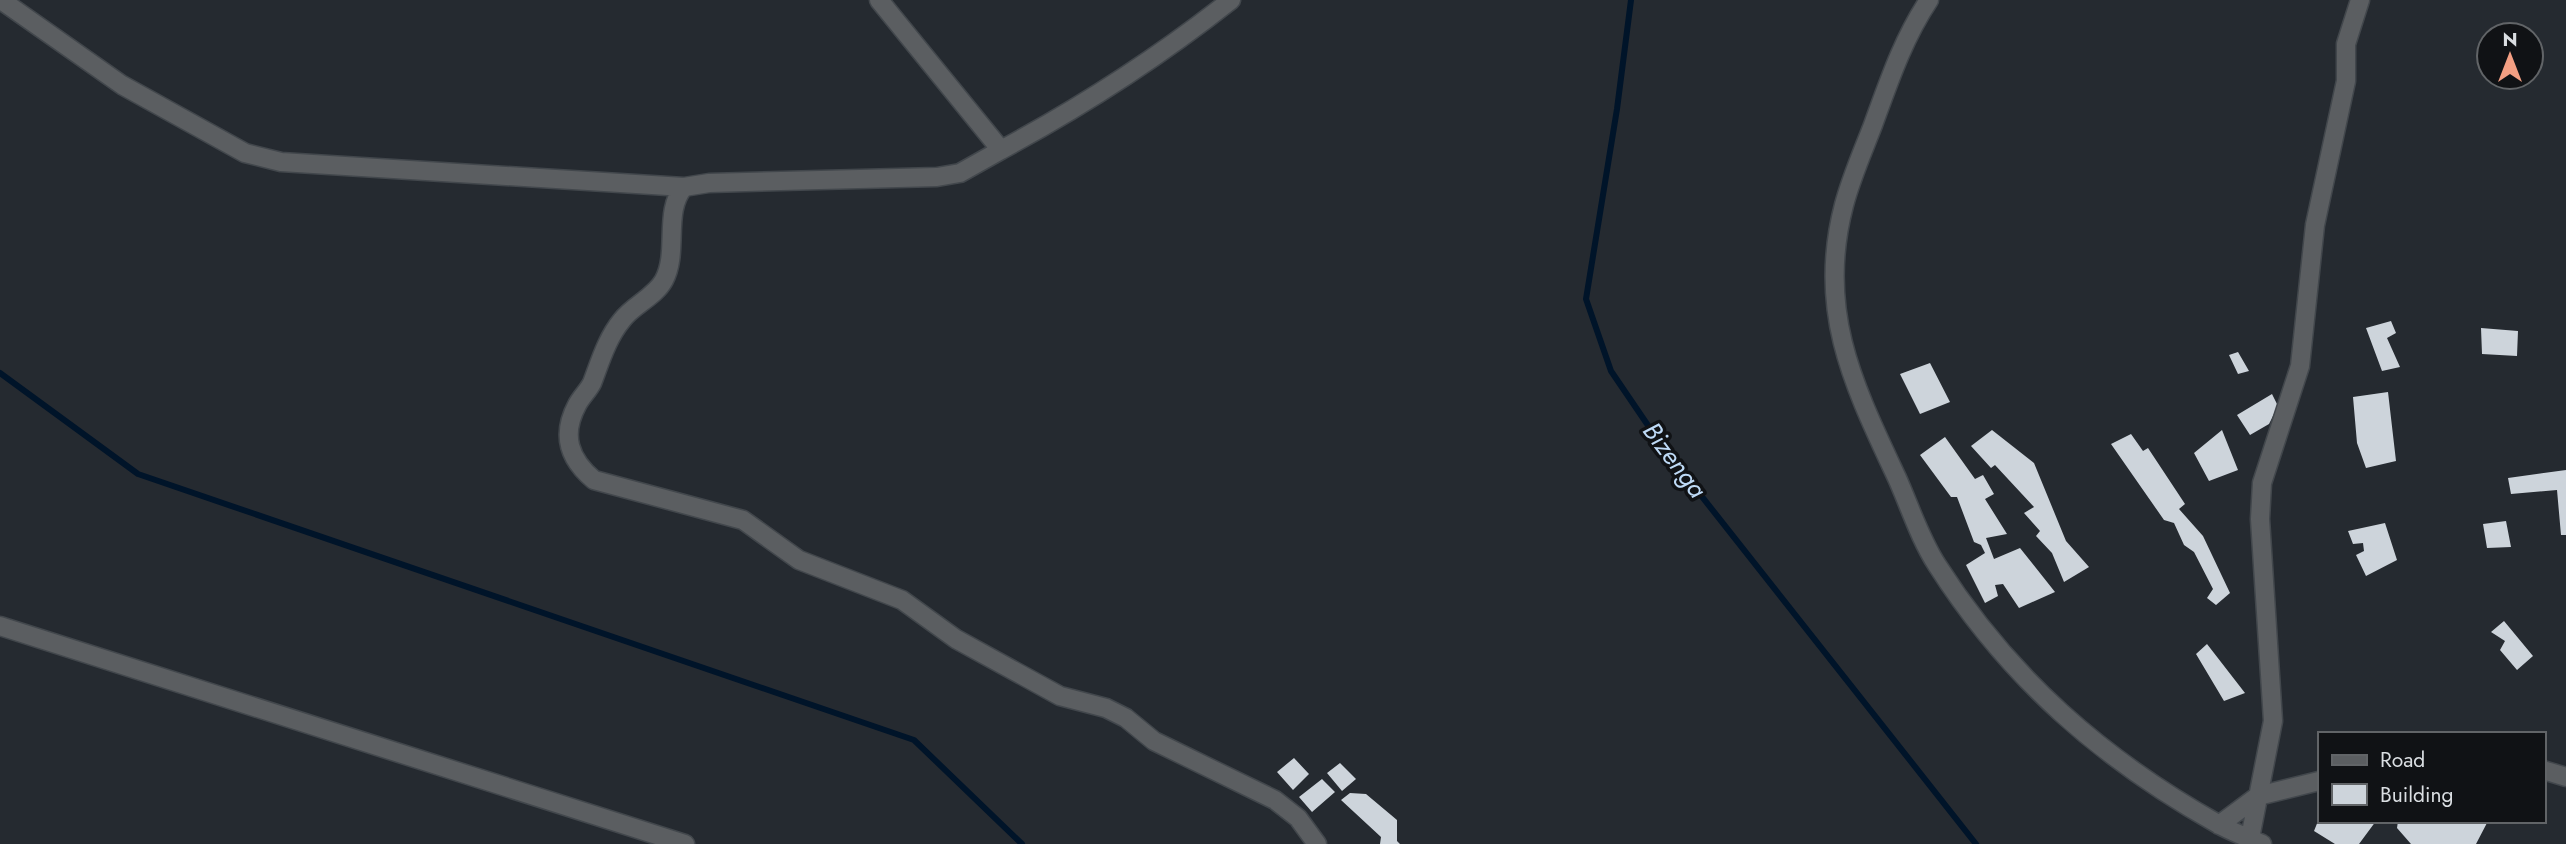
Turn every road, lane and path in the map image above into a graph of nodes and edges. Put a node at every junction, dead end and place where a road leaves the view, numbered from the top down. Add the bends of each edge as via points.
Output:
1 (1, 0) edge
2 (879, 0) edge
3 (1929, 0) edge
4 (2360, 0) edge
5 (1221, 3) edge
6 (1002, 150) junction
7 (684, 187) junction
8 (0, 626) edge
9 (2545, 771) edge
10 (2566, 777) edge
11 (2318, 781) edge
12 (2258, 796) junction
13 (2219, 825) junction
14 (2256, 841) edge
15 (685, 844) edge
16 (1317, 844) edge

1 - 7 street via 122,85 245,153 281,162
2 - 6 street
3 - 13 street via 1902,45 1844,205 1837,241 1837,313 1855,389 1935,564 1985,634 2069,723
4 - 12 street via 2346,44 2346,81 2315,225 2300,366 2262,483 2260,519 2273,706
5 - 6 street via 1059,116
6 - 7 street via 960,173 937,177
7 - 16 street via 675,207 664,281 622,319 570,419 567,435 578,467 594,480 743,520 799,560 902,600 956,639 1060,696 1126,718 1154,741 1275,800 1298,818
8 - 15 street
9 - 10 street
11 - 12 street
12 - 13 street
12 - 14 street
13 - 14 street

